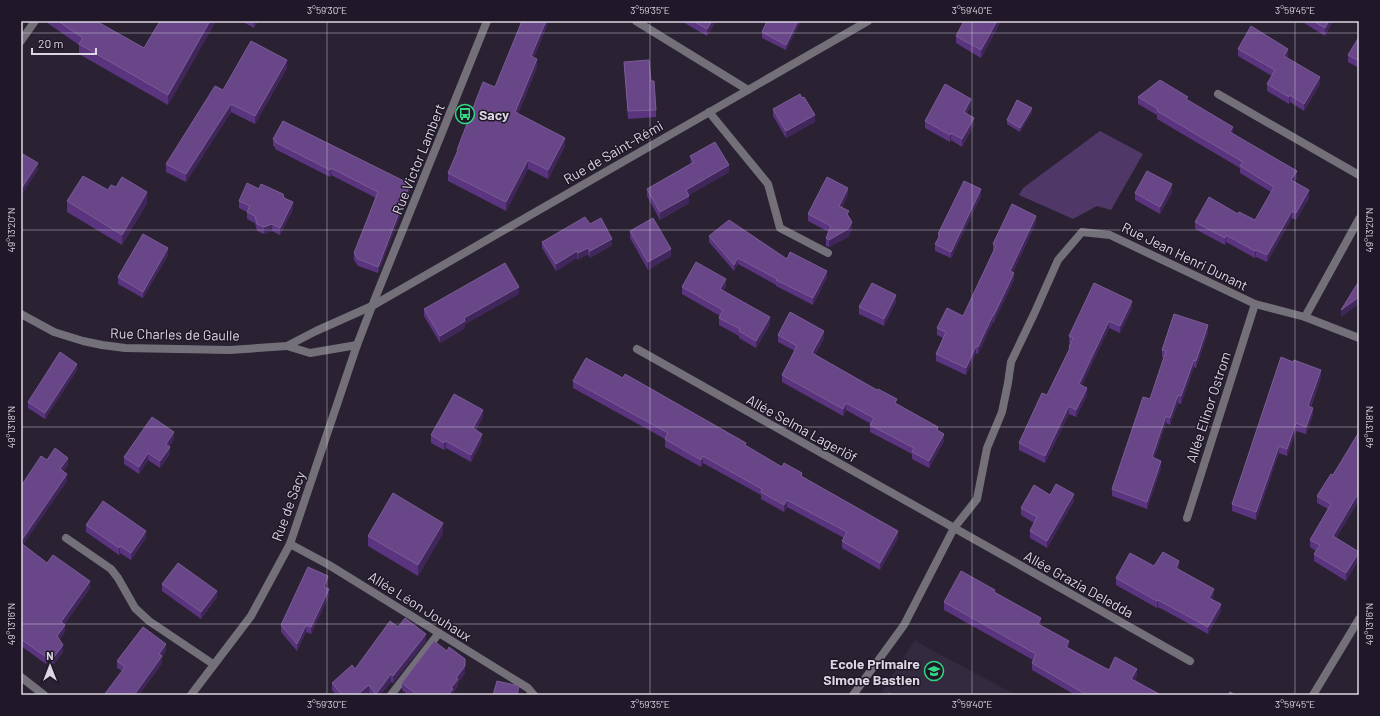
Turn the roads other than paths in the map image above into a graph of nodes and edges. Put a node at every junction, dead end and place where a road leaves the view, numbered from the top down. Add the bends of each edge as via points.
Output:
1 (35, 21) edge
2 (487, 21) edge
3 (636, 21) edge
4 (868, 21) edge
5 (21, 41) edge
6 (748, 90) junction
7 (1218, 94) dead end
8 (709, 112) junction
9 (1359, 175) edge
10 (1359, 219) edge
11 (828, 253) dead end
12 (1255, 304) junction
13 (372, 306) junction
14 (21, 314) edge
15 (1305, 317) junction
16 (1359, 338) edge
17 (287, 346) junction
18 (357, 346) junction
19 (637, 349) dead end
20 (1187, 518) dead end
21 (954, 528) junction
22 (66, 538) dead end
23 (290, 544) junction
24 (1359, 619) edge
25 (439, 633) junction
26 (1190, 661) dead end
27 (213, 664) junction
28 (21, 677) edge
29 (44, 695) edge
30 (191, 695) edge
31 (391, 695) edge
32 (534, 695) edge
33 (853, 695) edge
34 (1313, 695) edge

1 - 5 street
2 - 13 street, Rue Victor Lambert
3 - 6 street
4 - 6 street, Rue de Saint-Rémi
6 - 8 street, Rue de Saint-Rémi
7 - 9 street
8 - 11 street via 768,184 780,228
8 - 13 street, Rue de Saint-Rémi
10 - 15 street
12 - 15 street, Rue Jean Henri Dunant
12 - 20 street, Allée Elinor Ostrom
12 - 21 street, Rue Jean Henri Dunant via 1110,235 1082,232 1058,260 1011,362 1002,412 987,448 977,499
13 - 17 street, Rue Charles de Gaulle
13 - 18 street, Rue de Sacy
14 - 17 street, Rue Charles de Gaulle via 54,332 102,346 230,350
15 - 16 street, Rue Jean Henri Dunant
17 - 18 street, Rue Charles de Gaulle via 310,353
18 - 23 street, Rue de Sacy
19 - 21 street, Allée Selma Lagerlöf
21 - 26 street, Allée Grazia Deledda
21 - 33 street via 904,625
22 - 27 street via 111,569 135,608 149,621
23 - 25 street, Allée Léon Jouhaux
23 - 27 street, Rue de Sacy via 251,616
24 - 34 street
25 - 31 street
25 - 32 street, Allée Léon Jouhaux via 528,688
27 - 30 street, Rue de Sacy
28 - 29 street

